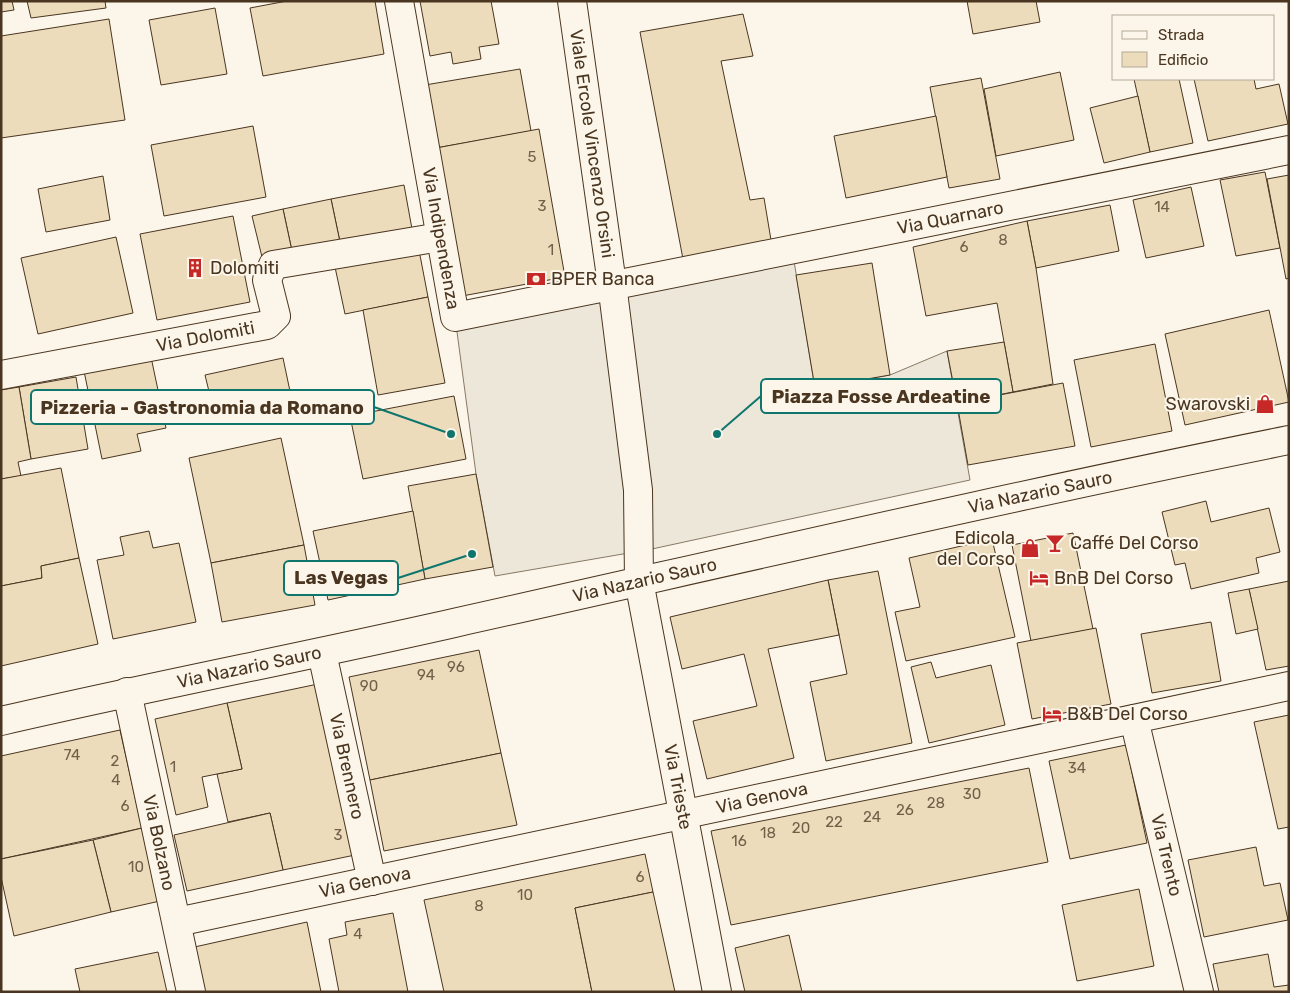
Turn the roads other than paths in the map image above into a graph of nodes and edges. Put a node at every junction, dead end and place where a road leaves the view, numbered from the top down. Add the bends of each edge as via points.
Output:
1 (399, 1) edge
2 (572, 1) edge
3 (1289, 150) edge
4 (440, 237) junction
5 (612, 284) junction
6 (1, 374) edge
7 (1289, 440) edge
8 (640, 544) joint
9 (639, 581) junction
10 (322, 653) junction
11 (1289, 686) edge
12 (127, 692) junction
13 (1134, 719) junction
14 (1, 721) edge
15 (682, 815) junction
16 (372, 881) junction
17 (176, 922) junction
18 (192, 992) edge
19 (717, 992) edge
20 (1199, 992) edge

1 - 4 street, Via Indipendenza
2 - 5 street, Viale Ercole Vincenzo Orsini
3 - 5 street, Via Quarnaro
4 - 5 street, Via Indipendenza via 454,317
4 - 6 street, Via Dolomiti via 273,266 267,280 276,316 267,325
5 - 8 street, Viale Ercole Vincenzo Orsini via 638,490
7 - 9 street, Via Nazario Sauro via 1080,482
8 - 9 street, Via Trieste
9 - 10 street, Via Nazario Sauro
9 - 15 street, Via Trieste
10 - 12 street, Via Nazario Sauro
10 - 16 street, Via Brennero
11 - 13 street, Via Genova
12 - 14 street, Via Nazario Sauro
12 - 17 street, Via Bolzano
13 - 15 street, Via Genova
13 - 20 street, Via Trento
15 - 16 street, Via Genova
15 - 19 street, Via Trieste
16 - 17 street, Via Genova
17 - 18 street, Via Bolzano

